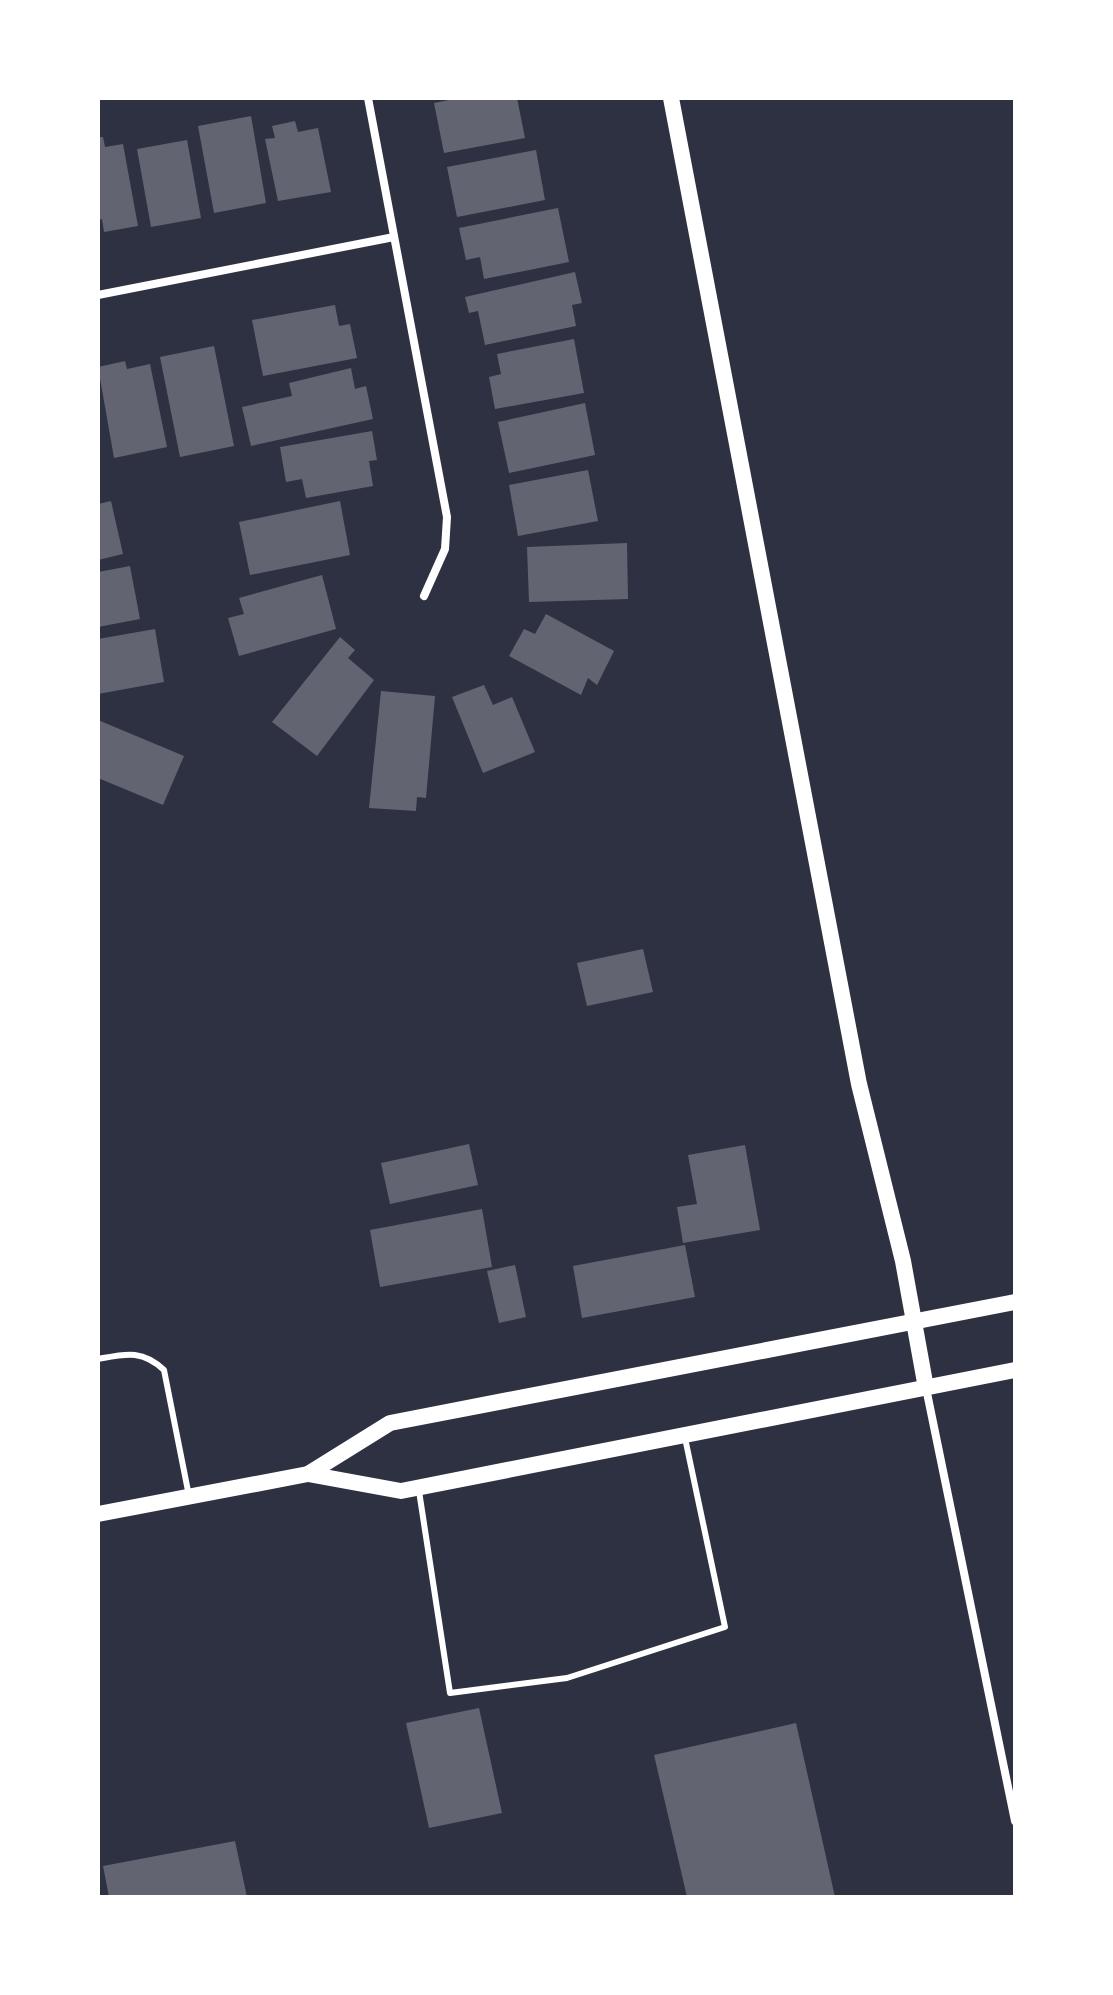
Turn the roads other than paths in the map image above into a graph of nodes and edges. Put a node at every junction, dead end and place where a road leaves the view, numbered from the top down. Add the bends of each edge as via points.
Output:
1 (368, 98) edge
2 (671, 98) edge
3 (394, 237) junction
4 (98, 295) edge
5 (424, 596) dead end
6 (1015, 1302) edge
7 (914, 1323) junction
8 (98, 1359) edge
9 (1015, 1370) edge
10 (926, 1388) junction
11 (685, 1435) junction
12 (308, 1474) junction
13 (419, 1488) junction
14 (189, 1497) junction
15 (98, 1514) edge
16 (1015, 1821) edge

1 - 3 street
2 - 7 main road via 859,1084
3 - 4 street
3 - 5 street via 447,517 445,549
6 - 7 main road
7 - 10 main road
7 - 12 main road via 390,1423
8 - 14 lane via 134,1352 164,1370
9 - 10 main road
10 - 11 main road
10 - 16 street
11 - 13 main road
11 - 13 lane via 725,1627 567,1678 450,1693
12 - 13 main road via 401,1491
12 - 14 main road
14 - 15 main road

